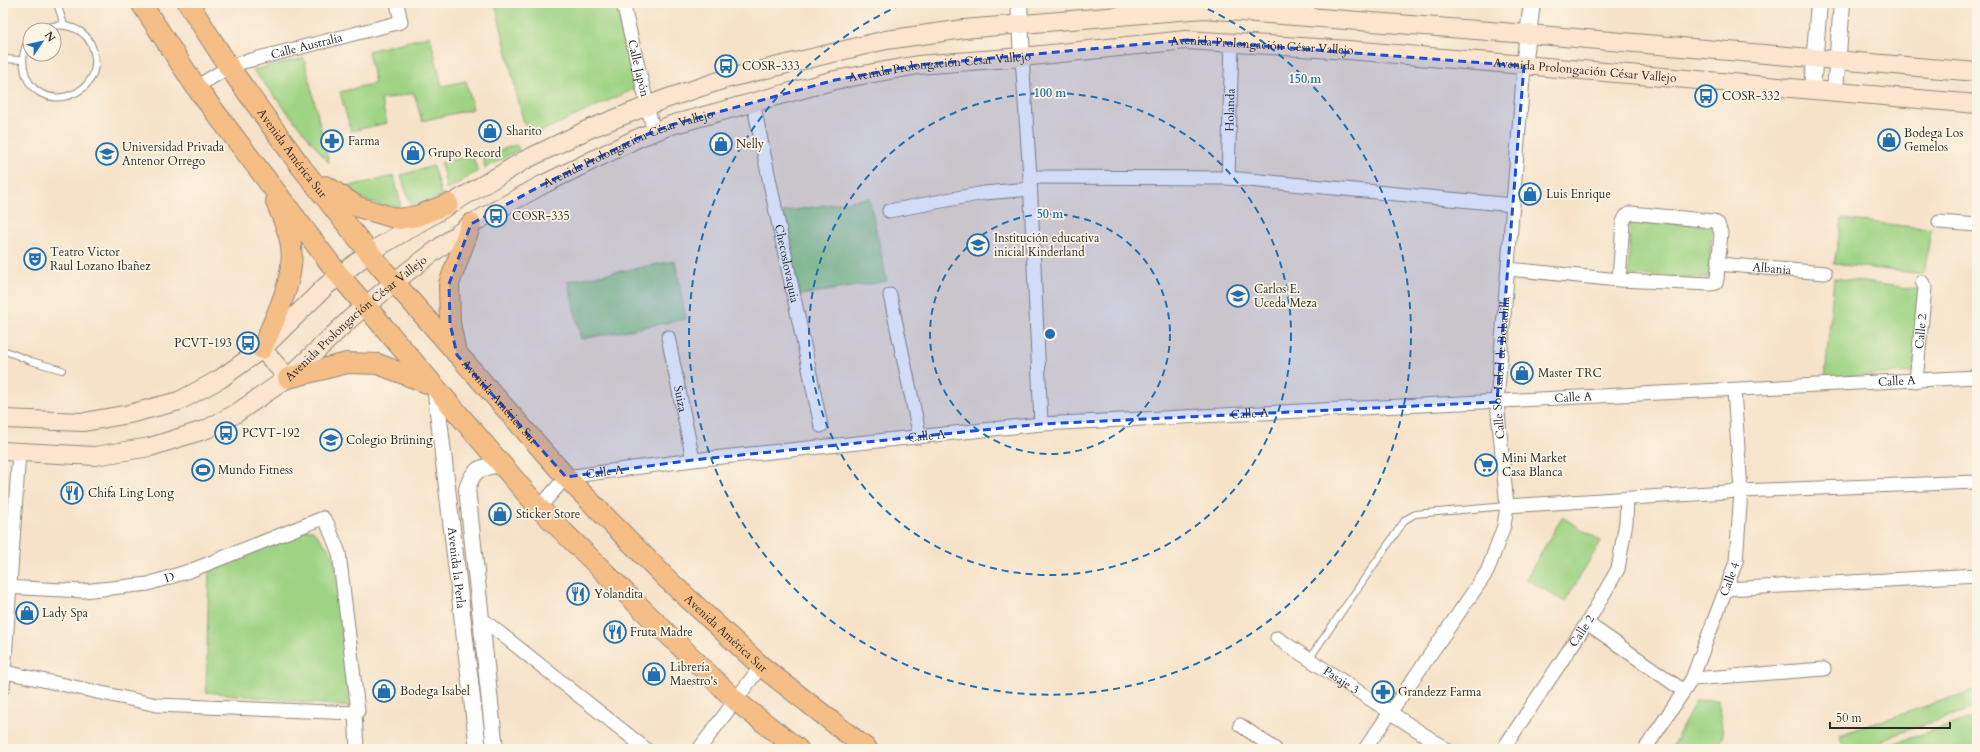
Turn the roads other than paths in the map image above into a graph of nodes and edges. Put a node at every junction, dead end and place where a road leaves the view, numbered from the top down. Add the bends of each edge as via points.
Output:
1 (57, 3) edge
2 (141, 3) edge
3 (188, 3) edge
4 (397, 3) edge
5 (623, 3) edge
6 (1019, 3) edge
7 (1532, 3) edge
8 (1819, 3) edge
9 (1842, 3) edge
10 (1203, 6) edge
11 (1307, 10) edge
12 (1020, 24) junction
13 (64, 25) joint
14 (1528, 34) junction
15 (1232, 42) junction
16 (1022, 57) junction
17 (3, 59) edge
18 (22, 60) edge
19 (1815, 60) junction
20 (1837, 60) junction
21 (22, 62) edge
22 (1524, 66) junction
23 (229, 67) junction
24 (1977, 72) edge
25 (196, 87) junction
26 (1812, 90) junction
27 (1835, 92) junction
28 (753, 102) junction
29 (1977, 104) edge
30 (649, 107) junction
31 (654, 133) junction
32 (302, 168) junction
33 (1228, 178) junction
34 (266, 180) junction
35 (1030, 183) junction
36 (448, 204) junction
37 (1513, 205) junction
38 (889, 211) dead end
39 (1939, 222) dead end
40 (471, 224) junction
41 (1977, 225) edge
42 (370, 252) junction
43 (1718, 264) junction
44 (1508, 270) junction
45 (1825, 273) dead end
46 (339, 275) junction
47 (1619, 280) junction
48 (394, 282) junction
49 (1922, 282) dead end
50 (890, 295) dead end
51 (365, 306) junction
52 (668, 337) dead end
53 (262, 349) junction
54 (3, 350) edge
55 (457, 354) junction
56 (62, 370) dead end
57 (1977, 377) edge
58 (288, 378) junction
59 (1916, 381) junction
60 (435, 386) junction
61 (1734, 390) junction
62 (1497, 402) junction
63 (3, 419) edge
64 (1040, 424) junction
65 (821, 426) dead end
66 (920, 437) junction
67 (11, 452) edge
68 (693, 460) junction
69 (502, 464) junction
70 (566, 477) junction
71 (1977, 482) edge
72 (1741, 491) junction
73 (1627, 499) junction
74 (1507, 506) junction
75 (539, 508) junction
76 (1977, 575) edge
77 (6, 588) edge
78 (1726, 589) junction
79 (481, 618) junction
80 (1587, 623) junction
81 (1277, 638) dead end
82 (1309, 660) junction
83 (761, 666) junction
84 (1824, 668) dead end
85 (5, 672) junction
86 (1692, 679) junction
87 (3, 688) edge
88 (1684, 691) junction
89 (736, 701) junction
90 (1389, 712) junction
91 (356, 713) junction
92 (476, 724) junction
93 (1240, 725) dead end
94 (496, 747) edge
95 (357, 749) edge
96 (478, 749) edge
97 (646, 749) edge
98 (699, 749) edge
99 (798, 749) edge
100 (867, 749) edge
101 (1275, 749) edge
102 (1365, 749) edge
103 (1446, 749) edge
104 (1503, 749) edge
105 (1645, 749) edge

1 - 13 lane
2 - 25 main road
3 - 23 main road, Avenida América Sur
4 - 23 street, Calle Australia via 401,22
5 - 30 street, Calle Japón
6 - 12 street
7 - 14 street
8 - 19 street
9 - 20 street
10 - 11 main road
10 - 12 main road
11 - 14 main road
12 - 16 street
12 - 30 main road via 886,40 725,79
13 - 21 lane via 80,31 91,43 96,58 94,73 87,86 75,95 60,98 45,96 33,87 25,75
14 - 19 main road
14 - 22 street
15 - 16 main road, Avenida Prolongación César Vallejo via 1186,40
15 - 22 main road, Avenida Prolongación César Vallejo
15 - 33 street, Holanda
16 - 28 main road, Avenida Prolongación César Vallejo via 918,65 835,80
16 - 35 street
17 - 18 lane
19 - 20 main road
19 - 26 street
20 - 24 main road
20 - 27 street
22 - 26 main road, Avenida Prolongación César Vallejo
22 - 37 street, Calle Sor Isabel de Bobadilla
23 - 25 street, Calle Australia
23 - 32 main road, Avenida América Sur
25 - 34 main road
26 - 27 main road, Avenida Prolongación César Vallejo
27 - 29 main road, Avenida Prolongación César Vallejo
28 - 31 main road, Avenida Prolongación César Vallejo via 671,125
28 - 65 street, Checoslovaquia
30 - 31 street, Calle Japón
30 - 36 main road via 560,142
31 - 40 main road, Avenida Prolongación César Vallejo via 638,138 542,185
32 - 36 main road via 347,202 398,219 417,216
32 - 42 main road, Avenida América Sur
33 - 35 street
33 - 37 street
34 - 46 main road
34 - 53 main road via 288,233 292,254 286,292
35 - 38 street
35 - 64 street
36 - 42 main road
37 - 44 street, Calle Sor Isabel de Bobadilla
39 - 41 street
40 - 48 main road, Avenida Prolongación César Vallejo
40 - 55 main road via 449,284 450,323
42 - 46 main road
42 - 48 main road, Avenida América Sur
43 - 45 street, Albania
43 - 47 street via 1716,283 1710,284
43 - 47 street via 1722,233 1718,224 1713,221 1631,213 1623,222
44 - 47 street
44 - 62 street, Calle Sor Isabel de Bobadilla
46 - 51 main road
46 - 53 main road
48 - 51 main road, Avenida Prolongación César Vallejo
48 - 55 main road, Avenida América Sur
49 - 59 street, Calle 2 via 1925,288
50 - 66 street
51 - 58 main road, Avenida Prolongación César Vallejo
51 - 60 main road
52 - 68 street, Suiza
53 - 58 main road
53 - 63 main road via 220,379 172,403 84,422
54 - 56 lane
55 - 70 main road, Avenida América Sur
57 - 59 street, Calle A
58 - 60 main road via 347,363 378,364
58 - 67 main road, Avenida Prolongación César Vallejo via 235,414 207,429 150,447 95,456
59 - 61 street, Calle A
60 - 69 main road
60 - 92 street, Avenida la Perla
61 - 62 street, Calle A
61 - 72 street, Calle 4
62 - 64 street, Calle A
62 - 74 street, Calle Sor Isabel de Bobadilla
64 - 66 street, Calle A
66 - 68 street, Calle A
67 - 77 street
68 - 70 street, Calle A
69 - 75 main road
69 - 79 street, Avenida la Perla via 481,468 471,476 468,489
70 - 75 street
70 - 83 main road, Avenida América Sur via 667,579
71 - 72 street
72 - 73 street
72 - 78 street, Calle 4 via 1736,562
73 - 74 street
73 - 80 street, Calle 2 via 1618,569
74 - 82 lane via 1415,514 1405,520
74 - 90 street, Calle Sor Isabel de Bobadilla via 1504,526 1487,572
75 - 89 main road
76 - 78 street
77 - 85 street
77 - 91 street, D via 83,591 148,584 192,570 323,518 339,553 358,711
78 - 86 street, Calle 4
79 - 94 street, Avenida la Perla
79 - 97 street
80 - 88 street
80 - 104 street, Calle 2
81 - 82 street, Pasaje 3
82 - 90 street, Pasaje 3
83 - 89 street
83 - 100 main road, Avenida América Sur
84 - 86 street
85 - 87 street
85 - 91 street via 157,705
86 - 88 street, Calle 4
88 - 105 street, Calle 4
89 - 98 street
89 - 99 main road
90 - 102 street, Calle Sor Isabel de Bobadilla
90 - 103 street, Pasaje 3
91 - 95 street
92 - 94 street
92 - 96 street, Avenida la Perla
93 - 101 street

